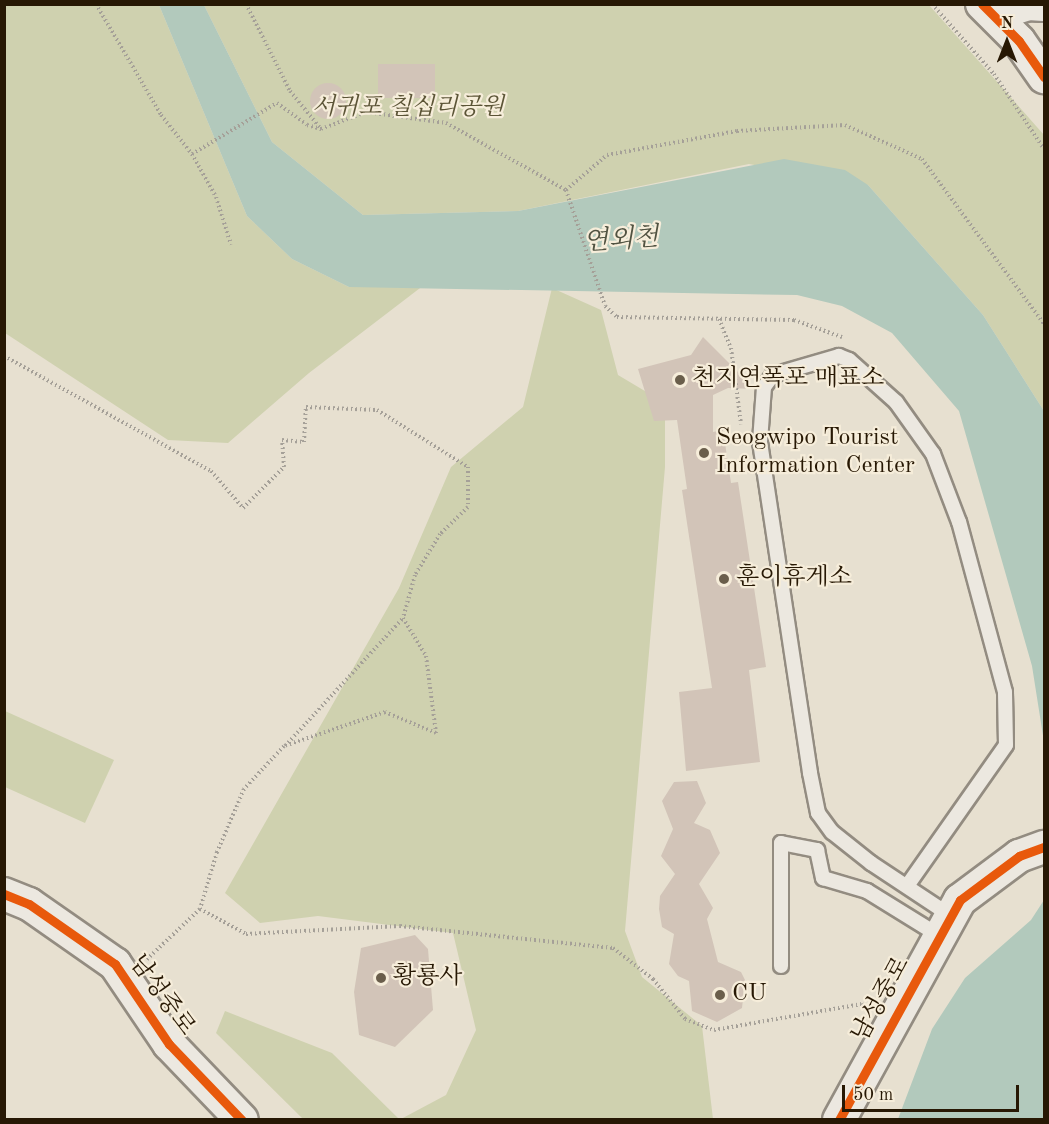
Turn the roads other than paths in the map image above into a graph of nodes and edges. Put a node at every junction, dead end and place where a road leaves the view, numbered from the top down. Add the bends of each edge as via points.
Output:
1 (1044, 8) edge
2 (990, 11) edge
3 (1044, 77) edge
4 (1044, 847) edge
5 (907, 886) junction
6 (4, 894) edge
7 (950, 917) junction
8 (781, 966) dead end
9 (242, 1119) edge
10 (839, 1119) edge

1 - 2 street
2 - 3 street
4 - 7 street via 1019,856
5 - 5 lane via 1006,745 1005,692 1000,658 948,487 933,454 896,402 849,360 838,356 773,375 764,387 760,442 790,656 818,813 832,832
5 - 7 lane
6 - 9 street, 남성중로 via 29,904 115,964 169,1044
7 - 8 lane via 823,878 817,850 781,843
7 - 10 street, 남성중로

